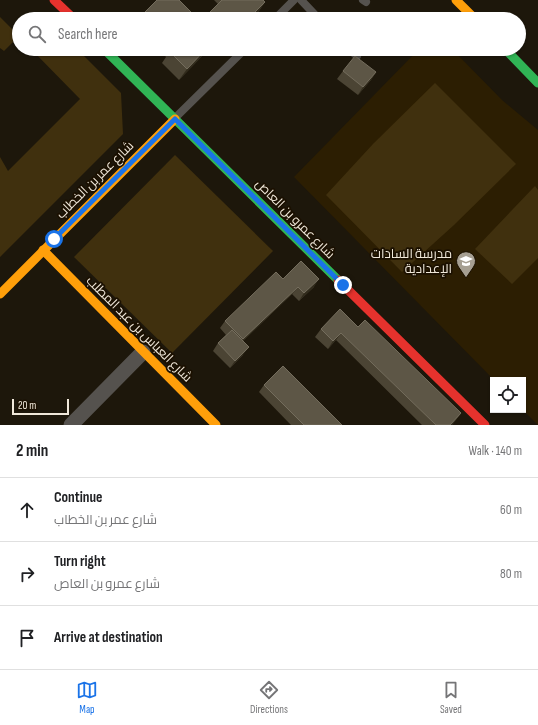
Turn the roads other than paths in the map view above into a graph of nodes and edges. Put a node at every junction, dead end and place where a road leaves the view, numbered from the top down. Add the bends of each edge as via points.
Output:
1 (54, 0) edge
2 (294, 0) edge
3 (300, 0) edge
4 (456, 0) edge
5 (67, 12) edge
6 (282, 12) edge
7 (313, 12) edge
8 (468, 12) edge
9 (111, 56) edge
10 (238, 56) edge
11 (512, 56) edge
12 (538, 83) edge
13 (175, 119) junction
14 (43, 250) junction
15 (0, 294) edge
16 (143, 352) junction
17 (71, 425) edge
18 (216, 425) edge
19 (485, 425) edge

1 - 5 street
2 - 6 lane
3 - 7 lane
4 - 8 street
9 - 13 street, شارع عمرو بن العاص
10 - 13 lane
11 - 12 street
13 - 14 street, شارع عمر بن الخطاب
13 - 19 street, شارع عمرو بن العاص
14 - 15 street, شارع عمر بن الخطاب
14 - 16 street, شارع العباس بن عبد المطلب
16 - 17 street
16 - 18 street, شارع العباس بن عبد المطلب

